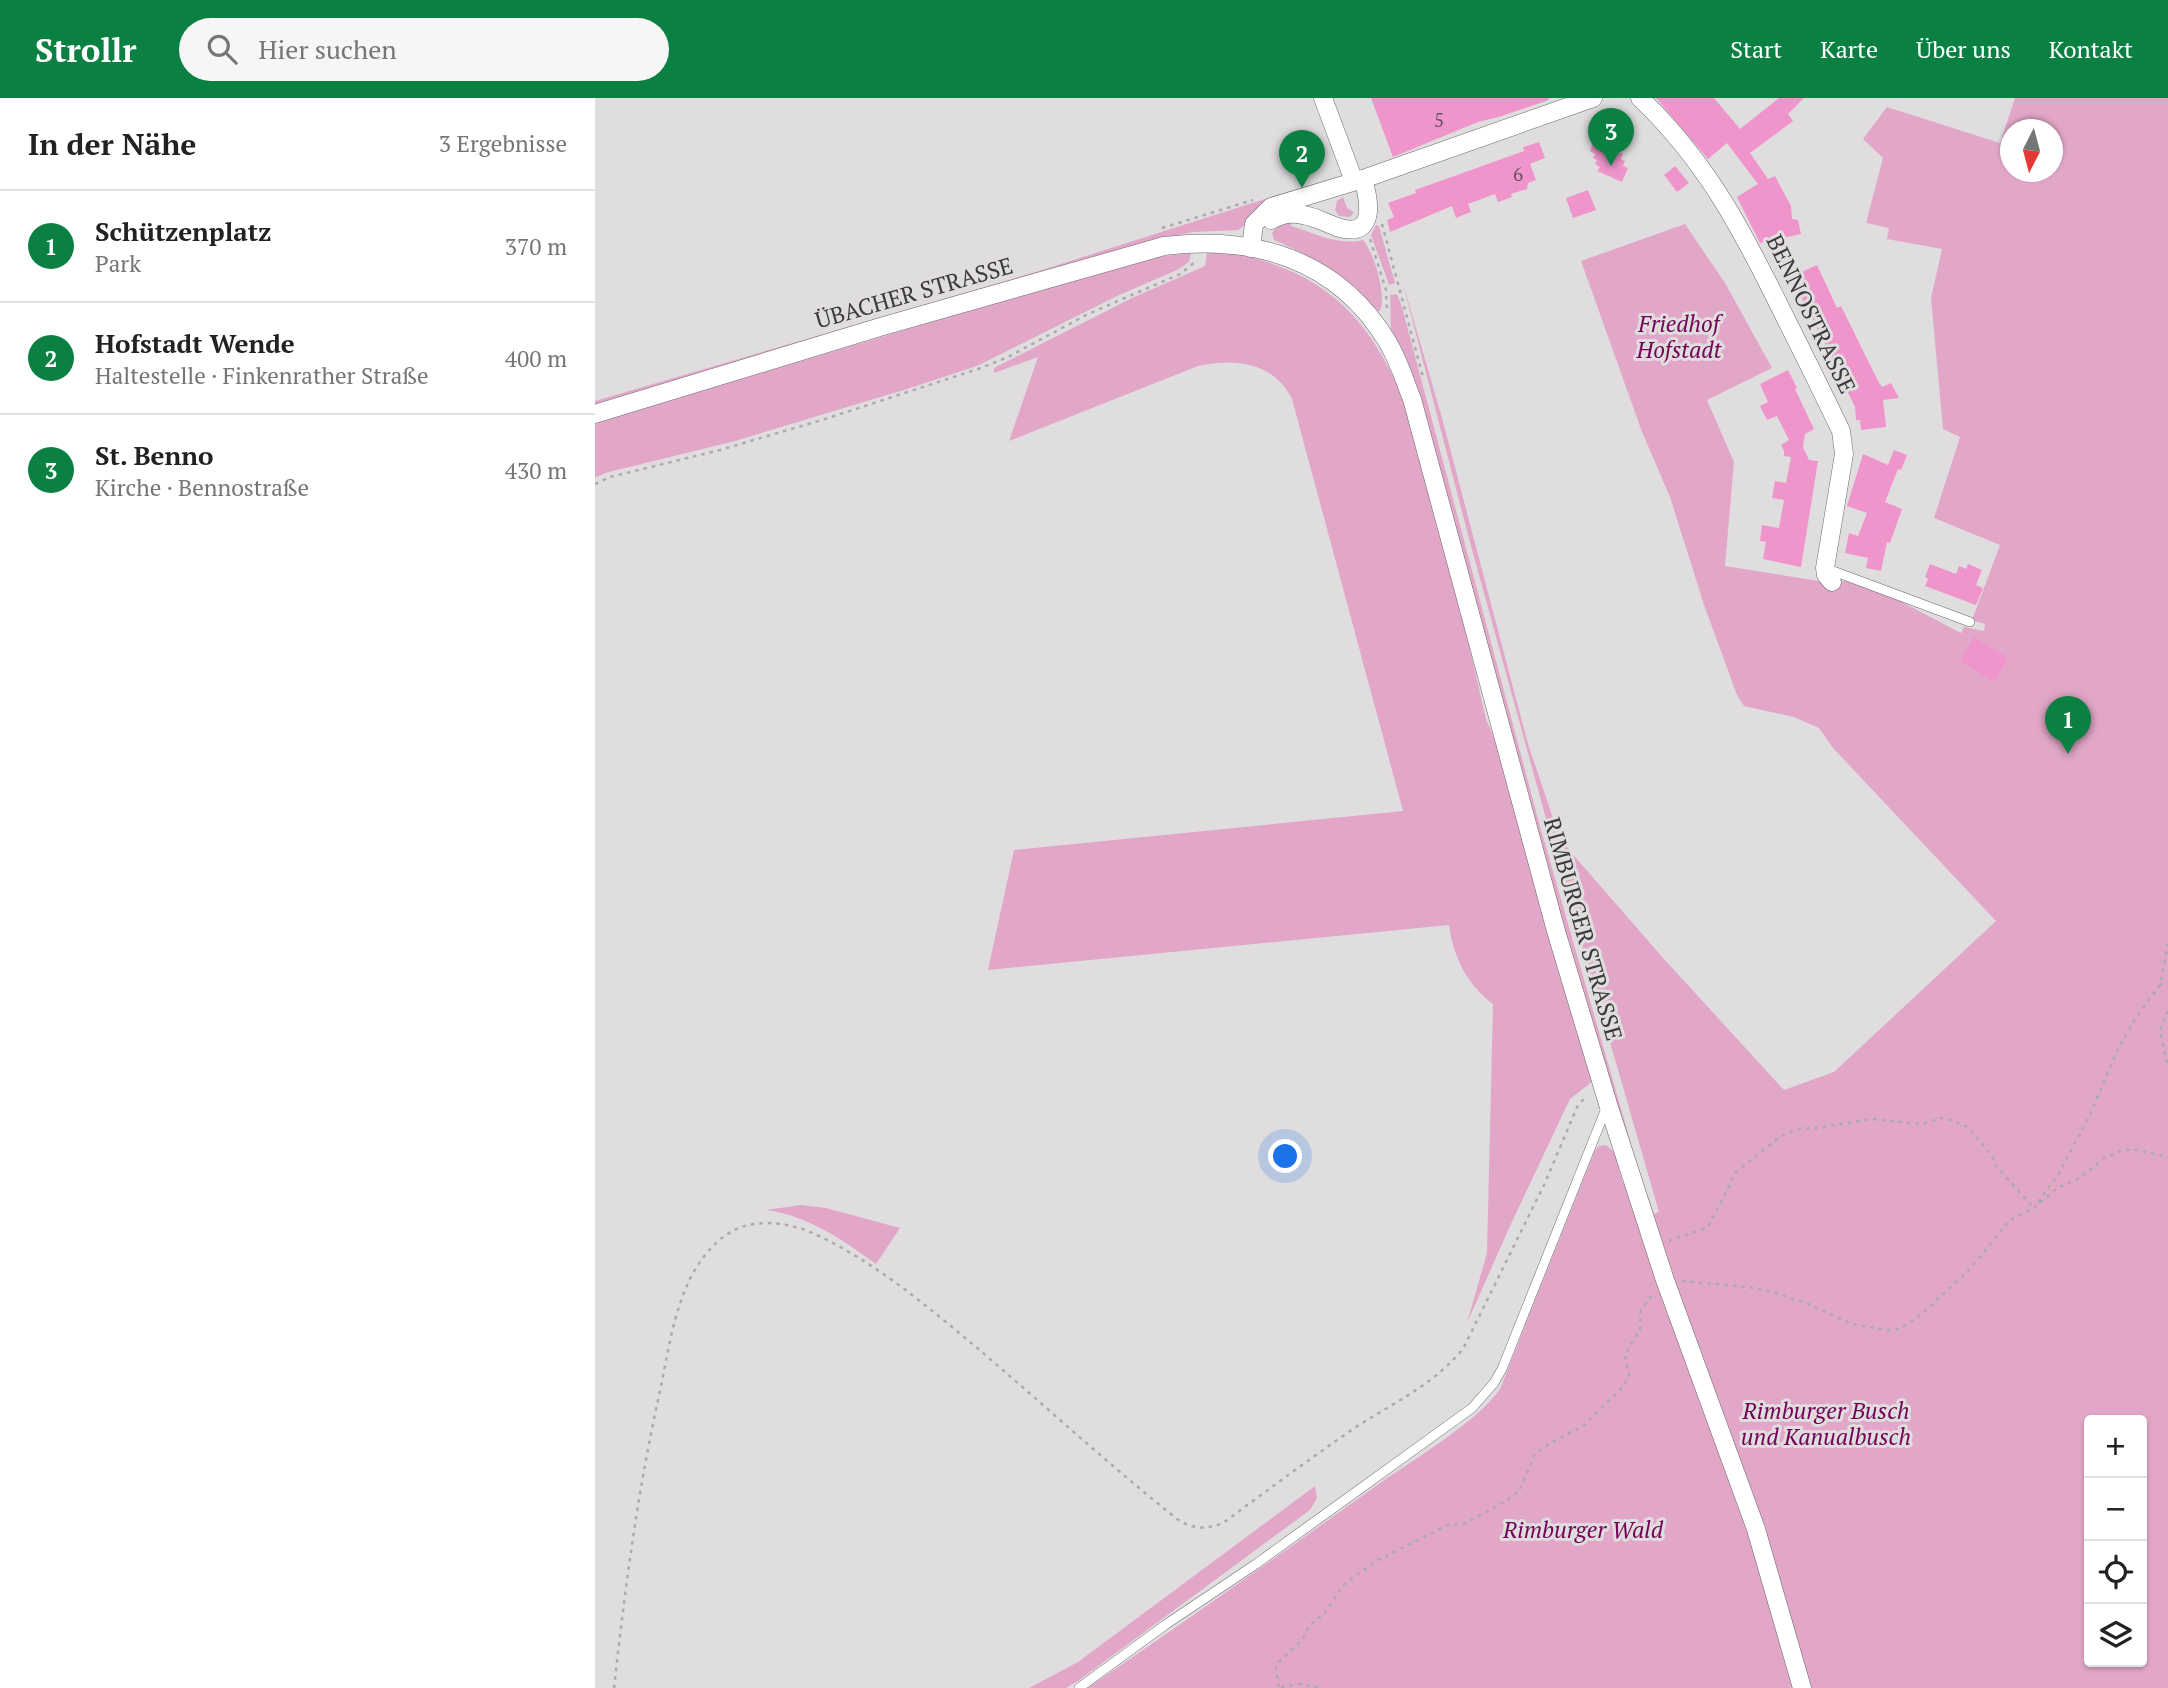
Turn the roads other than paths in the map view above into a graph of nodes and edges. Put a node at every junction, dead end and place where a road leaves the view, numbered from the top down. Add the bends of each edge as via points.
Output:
1 (1323, 98) edge
2 (1593, 98) edge
3 (1640, 98) edge
4 (1359, 180) junction
5 (1331, 189) junction
6 (1328, 223) junction
7 (1251, 247) junction
8 (595, 414) edge
9 (1829, 575) joint
10 (1970, 622) dead end
11 (1605, 1096) junction
12 (1079, 1688) edge
13 (1803, 1688) edge

1 - 4 street
2 - 4 street
3 - 9 street, BENNOSTRASSE via 1709,176 1742,230 1842,431 1844,454
4 - 5 street
4 - 6 street via 1369,199 1363,224 1347,229
5 - 6 street via 1324,200
5 - 7 street via 1271,207 1254,224
6 - 7 street via 1302,214 1283,214 1264,225
7 - 8 street, ÜBACHER STRASSE via 1199,242 1164,246
7 - 11 street, RIMBURGER STRASSE via 1296,260 1341,287 1378,329 1397,360 1412,399
9 - 10 lane
11 - 12 lane via 1502,1369 1483,1397
11 - 13 street, RIMBURGER STRASSE via 1665,1280 1756,1530

